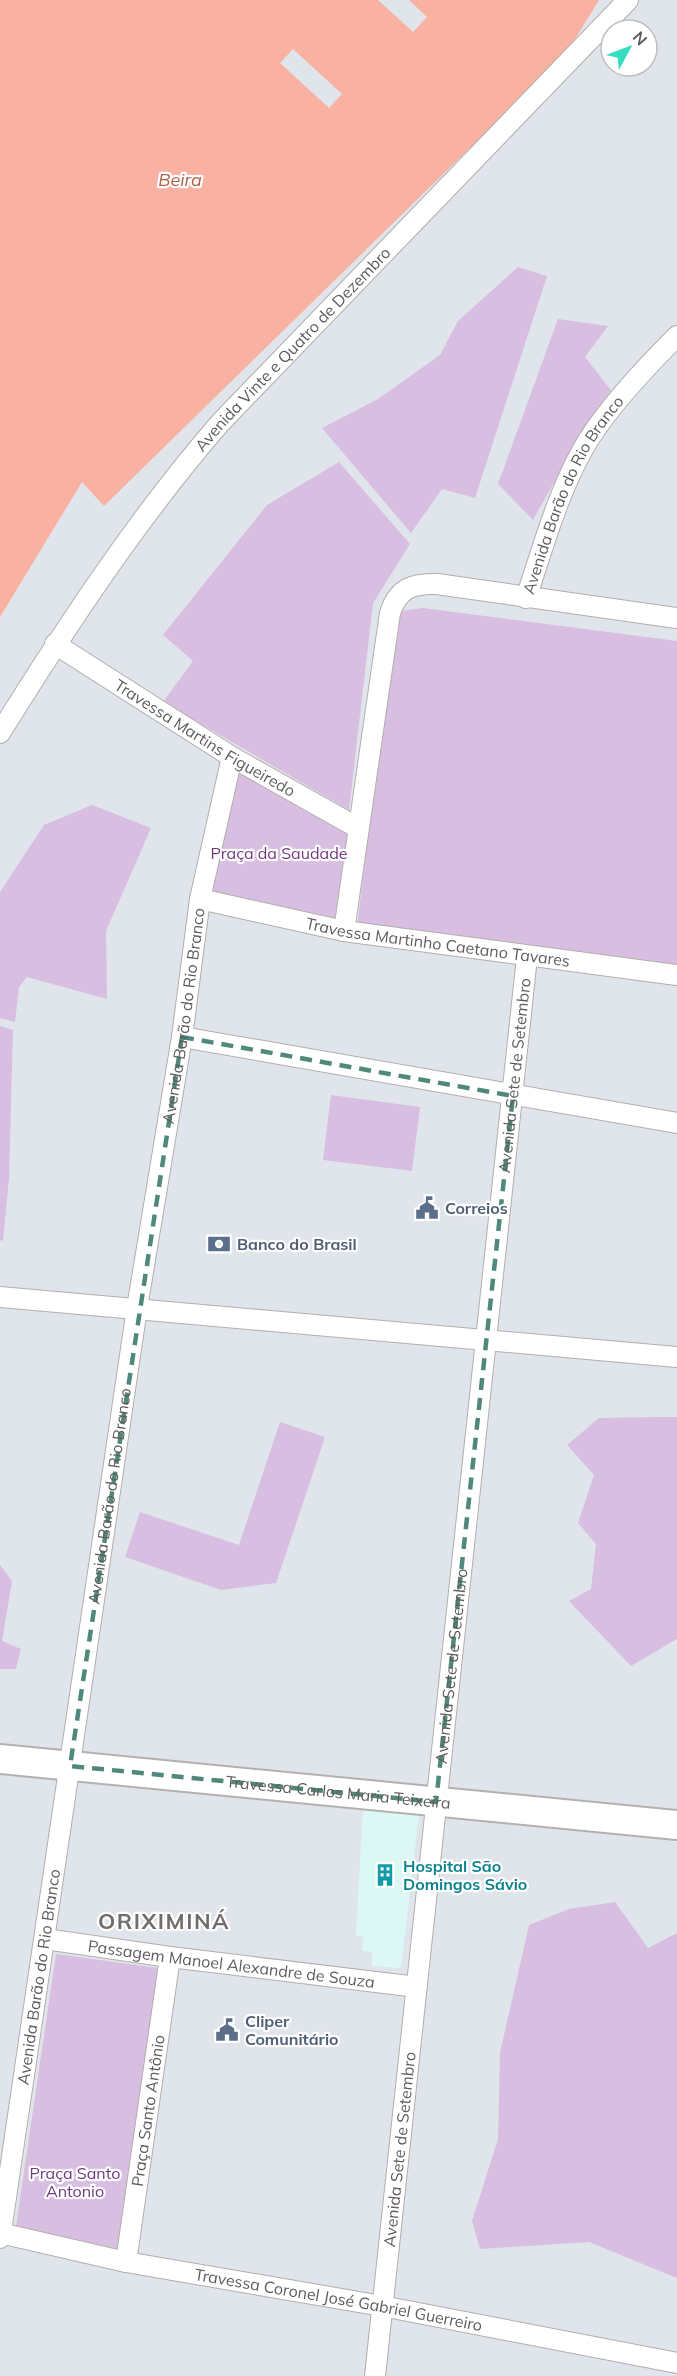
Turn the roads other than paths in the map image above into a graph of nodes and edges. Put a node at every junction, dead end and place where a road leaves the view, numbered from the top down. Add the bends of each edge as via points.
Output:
1 (628, 0) edge
2 (677, 336) edge
3 (526, 598) junction
4 (677, 618) edge
5 (55, 644) junction
6 (0, 733) edge
7 (232, 757) junction
8 (358, 828) junction
9 (200, 899) junction
10 (344, 931) junction
11 (527, 957) junction
12 (677, 975) edge
13 (182, 1037) junction
14 (513, 1096) junction
15 (677, 1123) edge
16 (0, 1297) edge
17 (137, 1308) junction
18 (485, 1340) junction
19 (677, 1357) edge
20 (0, 1759) edge
21 (70, 1766) junction
22 (436, 1802) junction
23 (677, 1825) edge
24 (45, 1939) junction
25 (170, 1957) junction
26 (417, 1987) junction
27 (0, 2233) edge
28 (0, 2238) edge
29 (126, 2262) junction
30 (382, 2306) junction
31 (677, 2363) edge
32 (375, 2376) edge

1 - 5 street, Avenida Vinte e Quatro de Dezembro via 214,430 186,462
2 - 3 street, Avenida Barão do Rio Branco via 584,447 562,494
3 - 4 street
3 - 8 street, Avenida Barão do Rio Branco via 419,583 409,586 393,602
5 - 6 street, Avenida Vinte e Quatro de Dezembro
5 - 7 street, Travessa Martins Figueiredo
7 - 8 street, Travessa Martins Figueiredo
7 - 9 street, Avenida Barão do Rio Branco
8 - 10 street, Avenida Barão do Rio Branco
9 - 10 street, Travessa Martinho Caetano Tavares
9 - 13 street, Avenida Barão do Rio Branco
10 - 11 street, Travessa Martinho Caetano Tavares
11 - 12 street, Travessa Martinho Caetano Tavares
11 - 14 street, Avenida Sete de Setembro
13 - 14 street
13 - 17 street, Avenida Barão do Rio Branco
14 - 15 street
14 - 18 street, Avenida Sete de Setembro
16 - 17 street
17 - 18 street
17 - 21 street, Avenida Barão do Rio Branco
18 - 19 street
18 - 22 street, Avenida Sete de Setembro
20 - 21 street, Travessa Carlos Maria Teixeira
21 - 22 street, Travessa Carlos Maria Teixeira
21 - 24 street, Avenida Barão do Rio Branco
22 - 23 street, Travessa Carlos Maria Teixeira
22 - 26 street, Avenida Sete de Setembro
24 - 25 street, Passagem Manoel Alexandre de Souza
24 - 27 street, Avenida Barão do Rio Branco
25 - 26 street, Passagem Manoel Alexandre de Souza
25 - 29 street, Praça Santo Antônio
26 - 30 street, Avenida Sete de Setembro
27 - 28 street, Avenida Barão do Rio Branco
27 - 29 street, Travessa Coronel José Gabriel Guerreiro
29 - 30 street, Travessa Coronel José Gabriel Guerreiro
30 - 31 street, Travessa Coronel José Gabriel Guerreiro
30 - 32 street, Avenida Sete de Setembro

